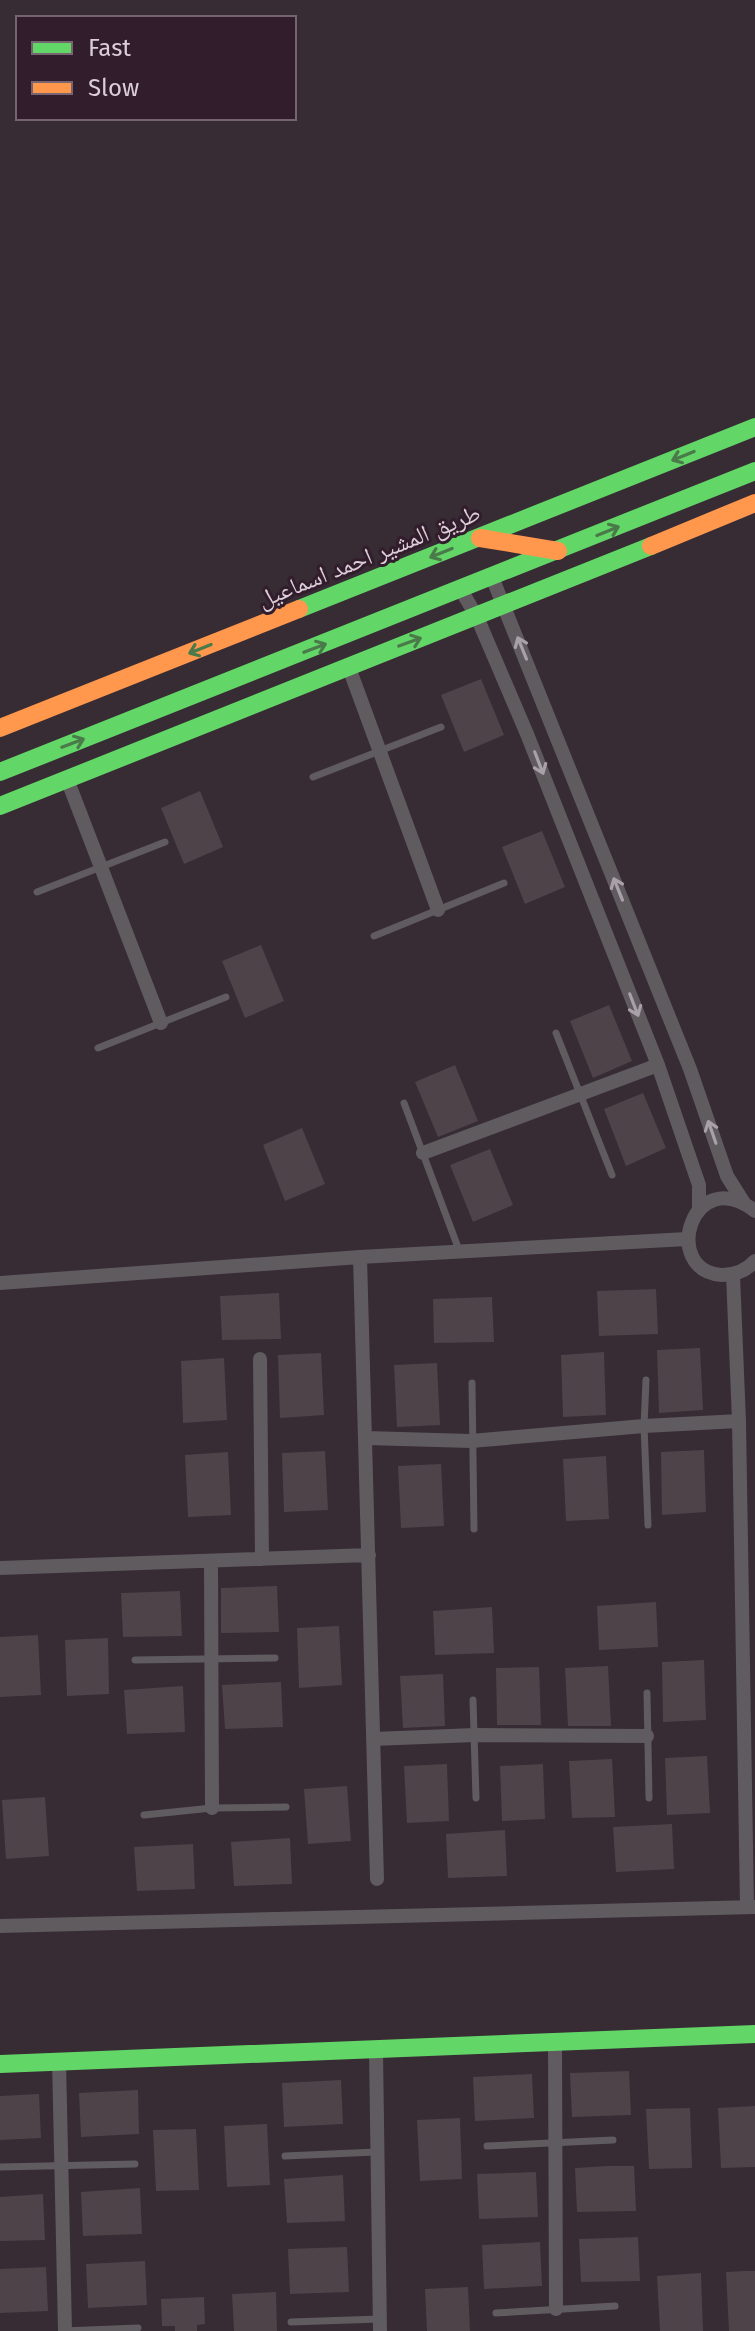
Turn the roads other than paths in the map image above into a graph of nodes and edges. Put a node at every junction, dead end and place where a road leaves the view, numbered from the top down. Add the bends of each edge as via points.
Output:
1 (755, 427) edge
2 (755, 471) edge
3 (755, 503) edge
4 (480, 538) junction
5 (558, 551) junction
6 (492, 577) junction
7 (461, 590) junction
8 (506, 606) junction
9 (477, 617) junction
10 (348, 665) junction
11 (441, 727) dead end
12 (0, 728) edge
13 (378, 752) junction
14 (0, 772) edge
15 (313, 777) dead end
16 (67, 779) junction
17 (0, 806) edge
18 (165, 842) dead end
19 (102, 867) junction
20 (504, 883) dead end
21 (37, 892) dead end
22 (438, 910) junction
23 (374, 936) dead end
24 (226, 997) dead end
25 (161, 1023) junction
26 (556, 1033) dead end
27 (98, 1048) dead end
28 (658, 1065) junction
29 (581, 1094) junction
30 (404, 1103) dead end
31 (423, 1153) junction
32 (612, 1175) dead end
33 (749, 1207) edge
34 (699, 1210) junction
35 (687, 1239) junction
36 (460, 1251) junction
37 (360, 1257) junction
38 (755, 1261) edge
39 (733, 1275) junction
40 (0, 1283) edge
41 (260, 1359) dead end
42 (646, 1380) dead end
43 (472, 1383) dead end
44 (739, 1421) junction
45 (644, 1426) junction
46 (366, 1438) junction
47 (471, 1441) junction
48 (648, 1525) dead end
49 (474, 1529) dead end
50 (748, 1533) edge
51 (369, 1555) junction
52 (262, 1559) junction
53 (211, 1561) junction
54 (0, 1568) edge
55 (275, 1658) dead end
56 (212, 1659) junction
57 (135, 1660) dead end
58 (647, 1693) dead end
59 (473, 1700) dead end
60 (475, 1735) junction
61 (647, 1736) junction
62 (373, 1739) junction
63 (476, 1798) dead end
64 (649, 1798) dead end
65 (286, 1807) dead end
66 (212, 1808) junction
67 (144, 1815) dead end
68 (377, 1879) dead end
69 (751, 1907) edge
70 (0, 1926) edge
71 (755, 2034) edge
72 (555, 2043) junction
73 (376, 2050) junction
74 (59, 2061) junction
75 (0, 2064) edge
76 (613, 2140) dead end
77 (554, 2143) junction
78 (487, 2146) dead end
79 (376, 2152) junction
80 (285, 2156) dead end
81 (135, 2164) dead end
82 (62, 2165) junction
83 (0, 2167) edge
84 (615, 2306) dead end
85 (556, 2309) junction
86 (496, 2313) dead end
87 (291, 2322) dead end
88 (380, 2325) edge
89 (138, 2328) dead end
90 (63, 2331) edge

1 -> 4 street, طريق المشير احمد اسماعيل
5 -> 2 street
3 - 8 street
4 - 5 street
4 -> 12 street, طريق المشير احمد اسماعيل
5 - 6 street
6 - 7 street
6 - 8 street
7 - 9 street
14 -> 7 street
8 - 9 street
33 -> 8 street via 727,1176 690,1069
10 -> 9 street
9 -> 28 street
10 - 13 street
10 - 16 street
11 - 13 lane
13 - 15 lane
13 - 22 street
16 - 17 street
16 - 19 street
18 - 19 lane
19 - 21 lane
19 - 25 street
20 - 22 lane
22 - 23 lane
24 - 25 lane
25 - 27 lane
26 - 29 lane
28 - 29 street
28 - 34 street via 699,1185
29 - 31 street
29 - 32 lane
30 - 31 lane
31 - 36 lane
33 - 34 street via 728,1198
34 - 35 street
35 - 36 street
35 - 39 street via 702,1267
36 - 37 street
37 - 40 street
37 - 46 street
38 - 39 street
39 - 44 street
41 - 52 street
42 - 45 lane
43 - 47 lane
44 - 45 street
44 - 50 street
45 - 47 street
45 - 48 lane
46 - 47 street
46 - 51 street
47 - 49 lane
50 - 69 street
51 - 52 street
51 - 62 street
52 - 53 street
53 - 54 street
53 - 56 street
55 - 56 lane
56 - 57 lane
56 - 66 street
58 - 61 lane
59 - 60 lane
60 - 61 street
60 - 62 street
60 - 63 lane
61 - 64 lane
62 - 68 street
65 - 66 lane
66 - 67 lane
69 - 70 street
71 - 72 street
72 - 73 street
72 - 77 street
73 - 74 street
73 - 79 street
74 - 75 street
74 - 82 street
76 - 77 lane
77 - 78 lane
77 - 85 street
79 - 80 lane
79 - 88 street
81 - 82 lane
82 - 83 lane
82 - 90 street
84 - 85 lane
85 - 86 lane
87 - 88 lane
89 - 90 lane

